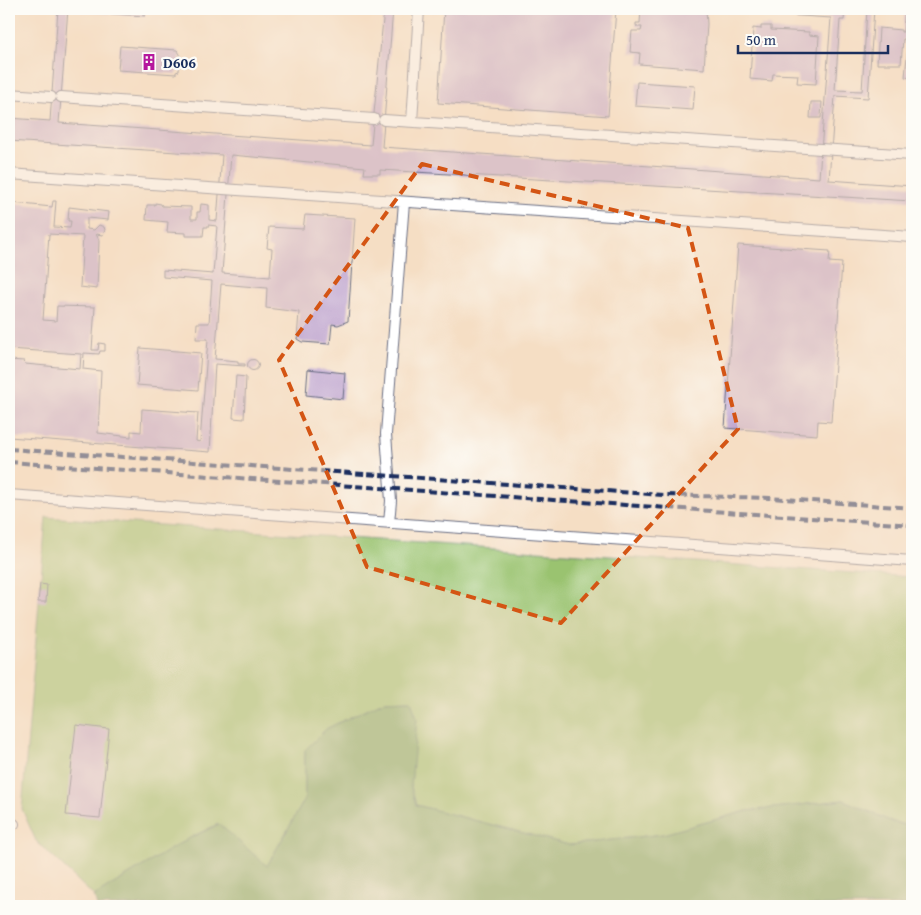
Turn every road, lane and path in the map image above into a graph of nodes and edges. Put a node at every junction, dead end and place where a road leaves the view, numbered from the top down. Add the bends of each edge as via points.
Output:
1 (419, 9) edge
2 (9, 94) edge
3 (412, 122) junction
4 (912, 155) edge
5 (9, 174) edge
6 (404, 202) junction
7 (912, 237) edge
8 (9, 495) edge
9 (389, 523) junction
10 (912, 561) edge

1 - 3 lane
2 - 3 lane
3 - 4 lane
5 - 6 lane
6 - 7 lane
6 - 9 lane via 386,434 391,502
8 - 9 lane
9 - 10 lane

